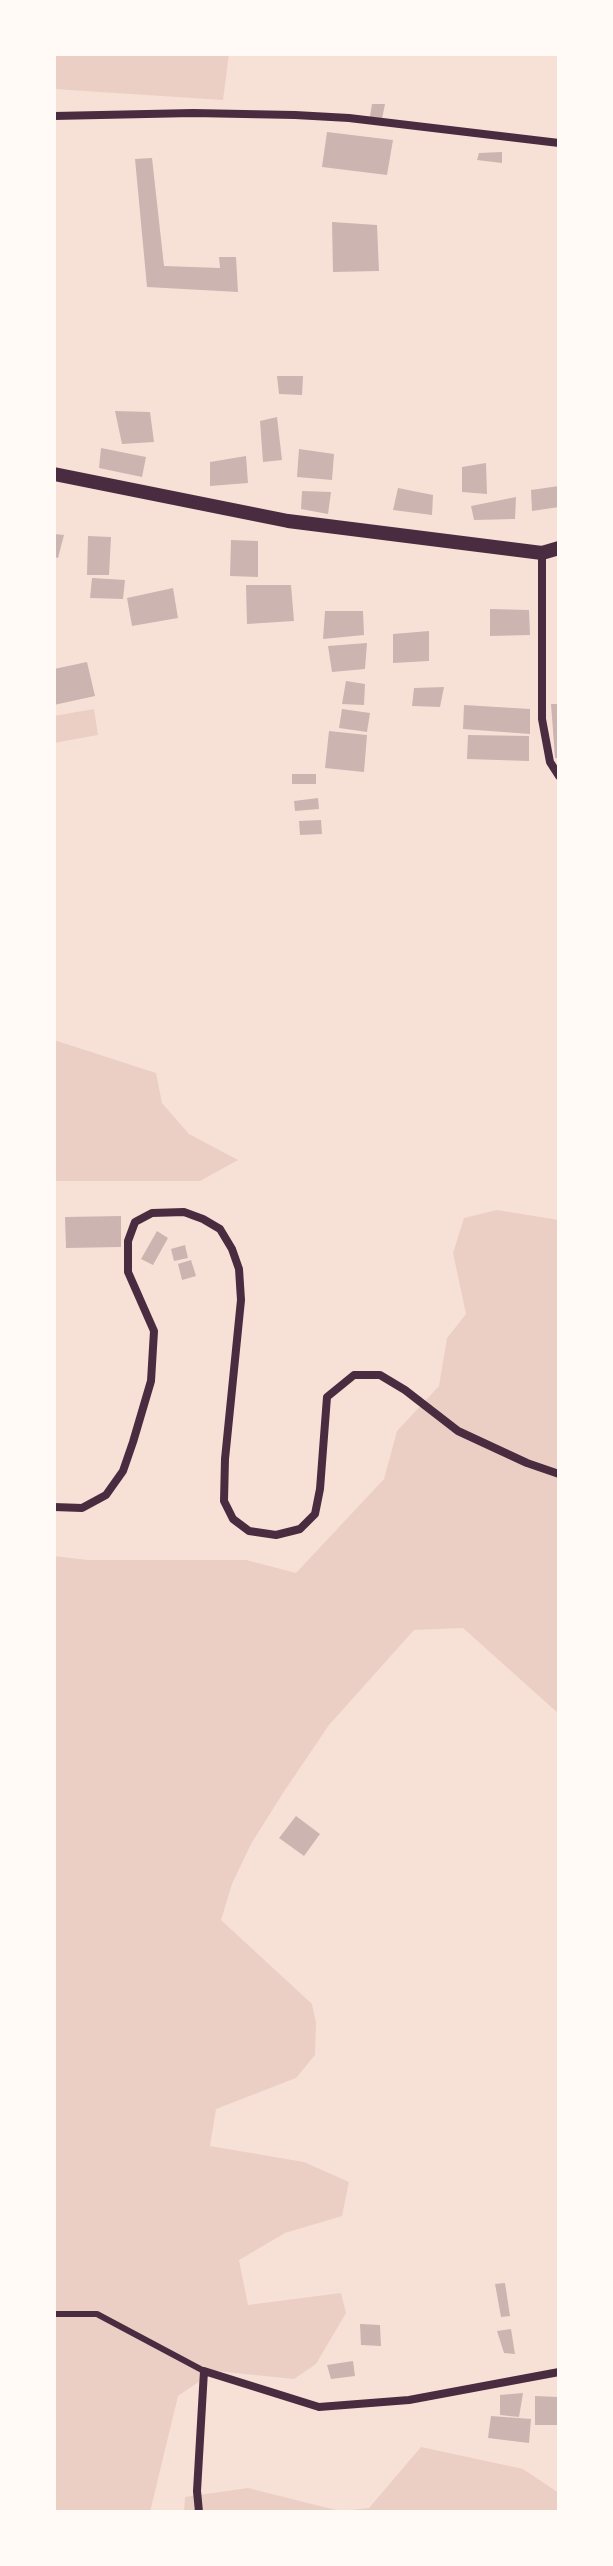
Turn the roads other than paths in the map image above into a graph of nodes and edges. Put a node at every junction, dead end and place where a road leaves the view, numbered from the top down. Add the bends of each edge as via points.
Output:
1 (54, 116) edge
2 (559, 143) edge
3 (54, 474) edge
4 (559, 548) edge
5 (542, 553) junction
6 (559, 776) edge
7 (559, 1474) edge
8 (54, 1507) edge
9 (54, 2314) edge
10 (204, 2371) junction
11 (559, 2372) edge
12 (199, 2512) edge

1 - 2 street via 295,115
3 - 5 street via 288,521
4 - 5 street
5 - 6 street via 542,719 550,762
7 - 8 street via 458,1431 380,1375 354,1375 327,1397 315,1514 300,1529 276,1535 249,1531 233,1519 224,1501 239,1269 220,1229 184,1212 152,1213 135,1222 128,1241 128,1272 154,1331 151,1381 133,1442 123,1471 106,1495 82,1508
9 - 10 lane via 97,2314
10 - 11 street via 319,2407 409,2400
10 - 12 street

